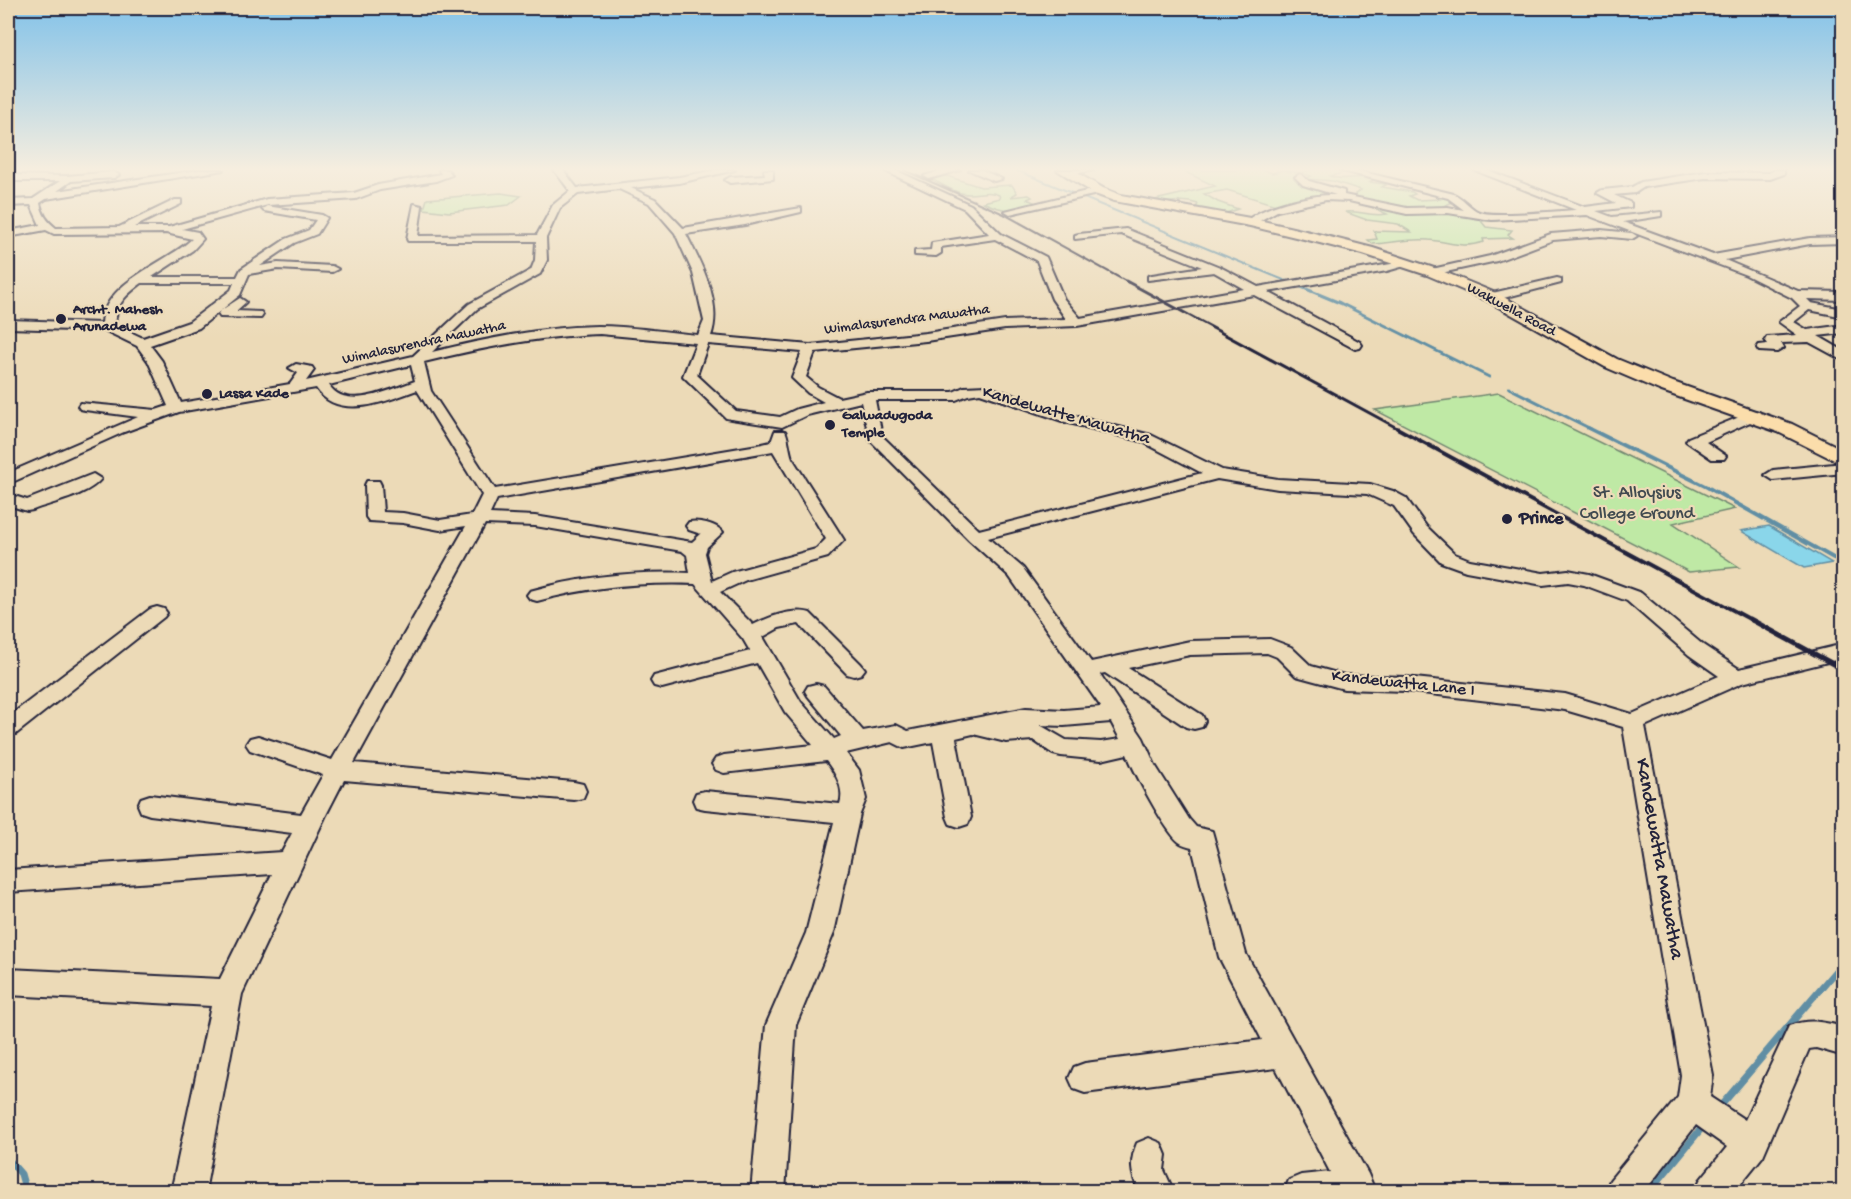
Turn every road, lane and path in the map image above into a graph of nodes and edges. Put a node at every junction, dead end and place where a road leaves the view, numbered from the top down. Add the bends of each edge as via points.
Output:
1 (128, 226) edge
2 (182, 226) edge
3 (317, 226) edge
4 (414, 226) edge
5 (547, 226) edge
6 (675, 226) edge
7 (719, 226) edge
8 (987, 226) edge
9 (1266, 226) edge
10 (1626, 226) edge
11 (47, 227) joint
12 (166, 230) junction
13 (1668, 230) dead end
14 (118, 231) junction
15 (680, 232) junction
16 (8, 234) edge
17 (1648, 234) junction
18 (997, 236) junction
19 (1079, 237) dead end
20 (542, 238) junction
21 (1844, 240) edge
22 (919, 253) dead end
23 (1404, 263) junction
24 (1695, 263) dead end
25 (1717, 264) junction
26 (332, 269) dead end
27 (1216, 269) junction
28 (1432, 272) junction
29 (243, 276) junction
30 (1152, 278) dead end
31 (140, 280) junction
32 (1557, 281) dead end
33 (1258, 291) junction
34 (249, 295) dead end
35 (1796, 295) junction
36 (1844, 296) edge
37 (1492, 297) junction
38 (1807, 306) junction
39 (1844, 306) edge
40 (1827, 311) junction
41 (1844, 313) edge
42 (243, 314) junction
43 (257, 315) dead end
44 (198, 322) junction
45 (1077, 322) junction
46 (8, 324) edge
47 (108, 327) junction
48 (1844, 329) edge
49 (1806, 336) junction
50 (704, 340) junction
51 (142, 343) junction
52 (1355, 345) dead end
53 (1764, 348) dead end
54 (810, 349) junction
55 (1844, 357) edge
56 (417, 360) junction
57 (296, 368) dead end
58 (320, 383) junction
59 (422, 384) junction
60 (294, 388) junction
61 (867, 396) junction
62 (837, 403) junction
63 (85, 406) dead end
64 (177, 408) junction
65 (159, 414) junction
66 (1754, 415) junction
67 (782, 422) junction
68 (779, 445) junction
69 (1718, 456) dead end
70 (1844, 459) edge
71 (1844, 468) edge
72 (1217, 474) junction
73 (1773, 475) dead end
74 (8, 478) edge
75 (93, 479) dead end
76 (373, 485) dead end
77 (490, 495) junction
78 (8, 499) edge
79 (479, 519) junction
80 (695, 526) dead end
81 (975, 536) junction
82 (696, 553) junction
83 (704, 584) junction
84 (537, 595) dead end
85 (158, 613) dead end
86 (756, 645) junction
87 (1844, 651) edge
88 (1098, 668) junction
89 (854, 669) dead end
90 (1736, 677) junction
91 (662, 681) dead end
92 (816, 691) dead end
93 (1117, 714) junction
94 (1194, 721) dead end
95 (1633, 722) junction
96 (972, 726) junction
97 (8, 728) edge
98 (944, 732) junction
99 (858, 741) junction
100 (258, 744) dead end
101 (1135, 744) junction
102 (830, 752) junction
103 (724, 764) dead end
104 (338, 771) junction
105 (574, 791) dead end
106 (705, 800) dead end
107 (150, 806) dead end
108 (848, 814) junction
109 (959, 817) dead end
110 (309, 825) junction
111 (291, 862) junction
112 (8, 881) edge
113 (8, 982) edge
114 (228, 993) junction
115 (1844, 1041) edge
116 (1283, 1052) junction
117 (1085, 1078) dead end
118 (1694, 1104) junction
119 (1751, 1144) junction
120 (1149, 1155) dead end
121 (188, 1191) edge
122 (768, 1191) edge
123 (1157, 1191) edge
124 (1301, 1191) edge
125 (1622, 1191) edge
126 (1712, 1191) edge

1 - 14 street
2 - 12 street
3 - 29 street
4 - 20 street via 412,239
5 - 20 street
6 - 15 street
7 - 15 street
8 - 18 street
9 - 23 main road, Wakwella Road
10 - 17 street
11 - 14 street via 54,231
11 - 16 street
12 - 14 street
12 - 31 street via 194,234 198,239
13 - 17 street
15 - 50 street via 699,273 707,304 710,321
17 - 25 street
17 - 28 street via 1551,237 1493,259
18 - 22 street via 936,245 936,253
18 - 45 street via 1042,259 1054,293 1066,314
19 - 27 street via 1122,231
20 - 56 street via 536,272 467,311
21 - 25 street via 1810,241
23 - 28 main road, Wakwella Road
23 - 33 street
24 - 25 street
25 - 35 street via 1750,273
26 - 29 street via 278,266
27 - 30 street
27 - 33 street
28 - 37 main road, Wakwella Road
29 - 31 street
29 - 44 street via 236,292
31 - 47 street via 110,309
32 - 37 street
33 - 45 street
33 - 52 street
34 - 42 street via 224,314
35 - 36 street
35 - 38 street
37 - 66 main road, Wakwella Road via 1611,363
38 - 40 street
38 - 49 street via 1785,322
39 - 40 street
40 - 41 street
42 - 43 street
42 - 44 street
44 - 51 street
45 - 54 street, Wimalasurendra Mawatha via 1005,325
46 - 47 street
47 - 51 street
48 - 49 street
49 - 53 street via 1772,340 1776,348
49 - 55 street
50 - 54 street, Wimalasurendra Mawatha
50 - 56 street, Wimalasurendra Mawatha via 600,330 569,331
50 - 67 street via 690,376 731,416
51 - 64 street
54 - 62 street via 799,378
56 - 58 street, Wimalasurendra Mawatha
56 - 59 street
57 - 60 street via 308,370
58 - 59 street via 329,395 348,403
58 - 60 street, Wimalasurendra Mawatha
59 - 77 street
60 - 64 street, Wimalasurendra Mawatha
61 - 62 street
61 - 72 street, Kandewatte Mawatha via 956,396 981,389 1070,419 1146,438
61 - 81 street via 875,437
62 - 67 street
63 - 65 street
64 - 65 street, Wimalasurendra Mawatha
65 - 74 street, Wimalasurendra Mawatha
66 - 69 street via 1694,441
66 - 70 main road, Wakwella Road
67 - 68 street
68 - 77 street
68 - 83 street via 835,540 822,553
71 - 73 street
72 - 81 street
72 - 90 street, Kandewatte Mawatha via 1278,484 1370,489 1387,495 1400,502 1420,530 1448,558 1543,579 1568,576 1589,580 1634,597 1696,650
75 - 78 street via 27,506
76 - 79 street via 375,517 440,525
77 - 79 street
79 - 82 street via 535,521 688,546
79 - 104 street
80 - 82 street via 714,532
81 - 88 street via 1017,572
82 - 83 street
83 - 84 street via 619,578 574,584
83 - 86 street
85 - 97 street
86 - 89 street via 773,623 803,617
86 - 91 street
86 - 102 street via 793,707
87 - 90 street
88 - 93 street
88 - 94 street
88 - 95 street, Kandewatta Lane I via 1190,648 1270,646 1284,652 1305,671 1344,682 1405,684 1565,702
90 - 95 street
92 - 99 street
93 - 96 street via 1026,716
93 - 101 street
95 - 118 street, Kandewatta Mawatha via 1697,1076
96 - 98 street
96 - 101 street via 1006,734 1037,732 1061,748 1101,751
98 - 99 street via 904,740 896,733
98 - 109 street
99 - 102 street via 846,742
100 - 104 street
101 - 116 street via 1144,767 1180,826 1189,836 1203,838 1233,957
102 - 103 street
102 - 108 street via 847,770 854,800
104 - 105 street
104 - 110 street
106 - 108 street
107 - 110 street
108 - 122 street via 820,933 781,1025
110 - 111 street
111 - 112 street
111 - 114 street
113 - 114 street
114 - 121 street
115 - 119 street via 1815,1034 1800,1036
116 - 117 street
116 - 124 street via 1356,1186
118 - 119 street
118 - 125 street
119 - 126 street
120 - 123 street via 1147,1170

